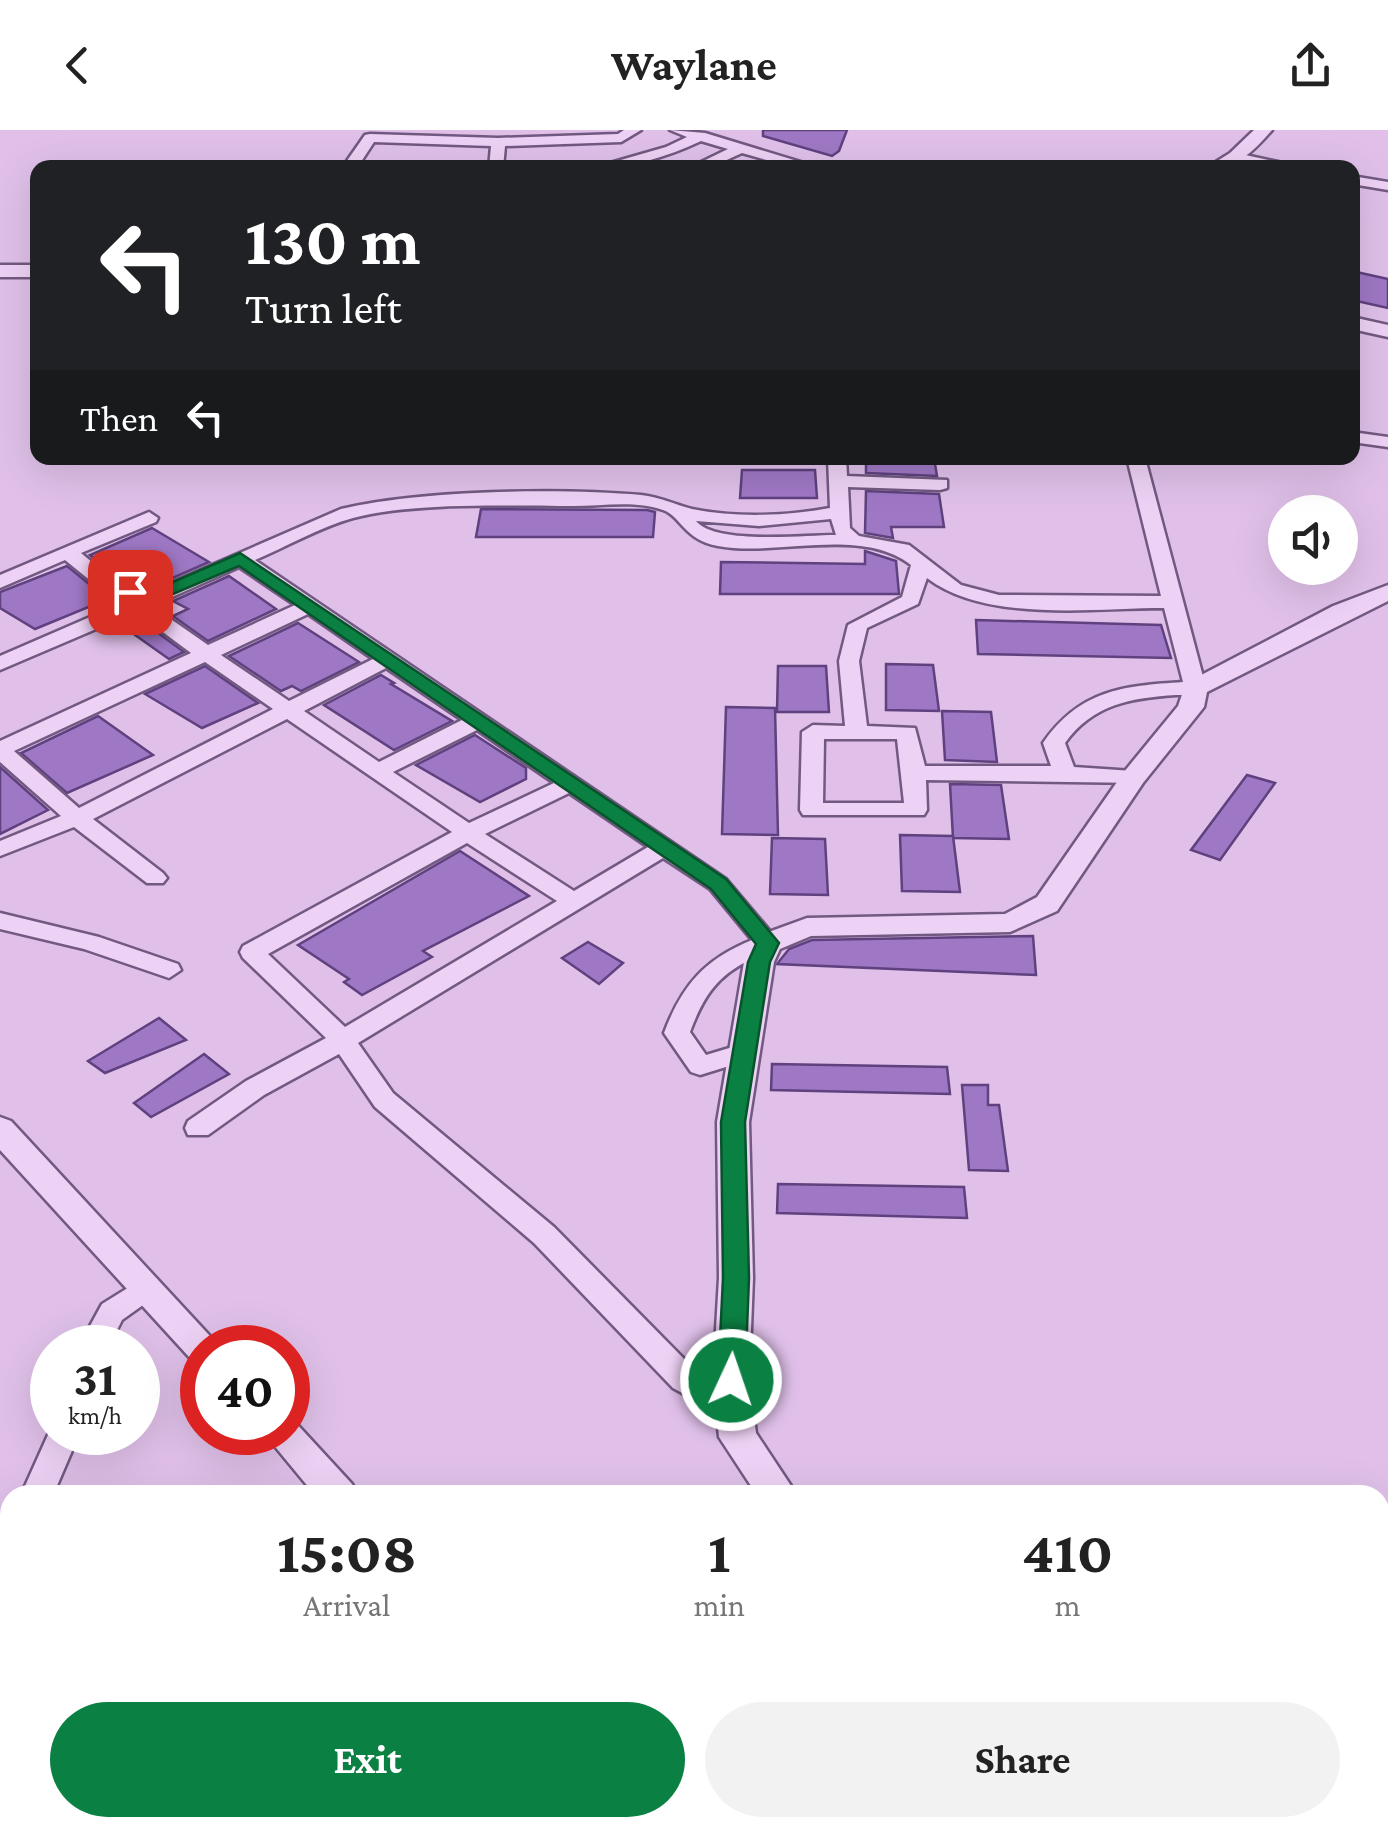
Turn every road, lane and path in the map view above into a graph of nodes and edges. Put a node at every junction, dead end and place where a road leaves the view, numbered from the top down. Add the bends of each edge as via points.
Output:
1 (634, 130) edge
2 (678, 130) edge
3 (1264, 130) edge
4 (700, 136) junction
5 (498, 142) junction
6 (742, 148) junction
7 (1236, 158) junction
8 (355, 160) edge
9 (497, 160) edge
10 (632, 160) edge
11 (714, 160) edge
12 (784, 160) edge
13 (1232, 160) edge
14 (1246, 160) edge
15 (1360, 181) edge
16 (1388, 186) edge
17 (30, 270) edge
18 (0, 271) edge
19 (1360, 324) edge
20 (1388, 331) edge
21 (1360, 438) edge
22 (1388, 442) edge
23 (837, 465) edge
24 (1138, 465) edge
25 (838, 481) junction
26 (940, 484) dead end
27 (679, 512) junction
28 (840, 512) junction
29 (149, 518) dead end
30 (852, 541) junction
31 (67, 552) junction
32 (240, 558) junction
33 (921, 565) junction
34 (0, 582) edge
35 (1388, 592) edge
36 (1172, 602) junction
37 (140, 603) junction
38 (310, 606) junction
39 (209, 653) junction
40 (388, 660) junction
41 (0, 664) edge
42 (1196, 688) junction
43 (291, 711) junction
44 (478, 721) junction
45 (857, 733) junction
46 (0, 749) edge
47 (377, 771) junction
48 (915, 773) junction
49 (1065, 773) junction
50 (1133, 778) junction
51 (570, 784) junction
52 (77, 818) junction
53 (468, 833) junction
54 (666, 846) junction
55 (0, 849) edge
56 (155, 878) dead end
57 (574, 901) junction
58 (0, 921) edge
59 (768, 943) junction
60 (169, 970) dead end
61 (343, 1040) junction
62 (742, 1066) junction
63 (198, 1128) dead end
64 (0, 1129) edge
65 (147, 1288) junction
66 (106, 1325) edge
67 (181, 1325) edge
68 (710, 1396) dead end
69 (54, 1455) edge
70 (302, 1455) edge
71 (41, 1485) edge
72 (330, 1485) edge
73 (771, 1485) edge

1 - 5 street via 622,138
2 - 4 street
3 - 7 street
4 - 6 street
4 - 10 street
5 - 8 street via 370,138
5 - 9 street
6 - 11 street
6 - 12 street
7 - 13 street
7 - 14 street
15 - 16 street
17 - 18 street
19 - 20 street
21 - 22 street
23 - 25 street
24 - 36 street
25 - 26 street
25 - 28 street
27 - 28 street via 727,522
27 - 30 street via 694,531 720,542
27 - 32 street via 640,500 404,505 348,513
28 - 30 street via 841,529
29 - 31 street
30 - 33 street via 902,549
31 - 34 street
31 - 37 street
32 - 37 street
32 - 38 street
33 - 36 street via 974,597
33 - 45 street via 911,600 858,625 849,661
35 - 42 street
36 - 42 street
37 - 39 street
37 - 41 street
38 - 39 street
38 - 40 street
39 - 43 street
39 - 46 street
40 - 43 street
40 - 44 street
42 - 49 street via 1132,692 1085,707 1054,743
42 - 50 street via 1190,707
43 - 47 street
43 - 52 street
44 - 47 street
44 - 51 street
45 - 48 street via 908,734
45 - 48 street via 812,732 811,810 916,810
46 - 52 street
47 - 53 street
48 - 49 street
49 - 50 street
50 - 59 street via 1047,904 1010,922 806,927
51 - 53 street
51 - 54 street
52 - 55 street
52 - 56 street
53 - 57 street
53 - 61 street via 252,952
54 - 57 street
54 - 59 street via 718,884
57 - 61 street
58 - 60 street
59 - 62 street
59 - 62 street via 725,960 698,983 677,1034 700,1066
61 - 63 street
61 - 68 street via 384,1100 544,1235 684,1379
62 - 73 street via 733,1122 731,1380 738,1436
64 - 65 street
65 - 66 street via 112,1312
65 - 67 street
69 - 71 street
70 - 72 street

